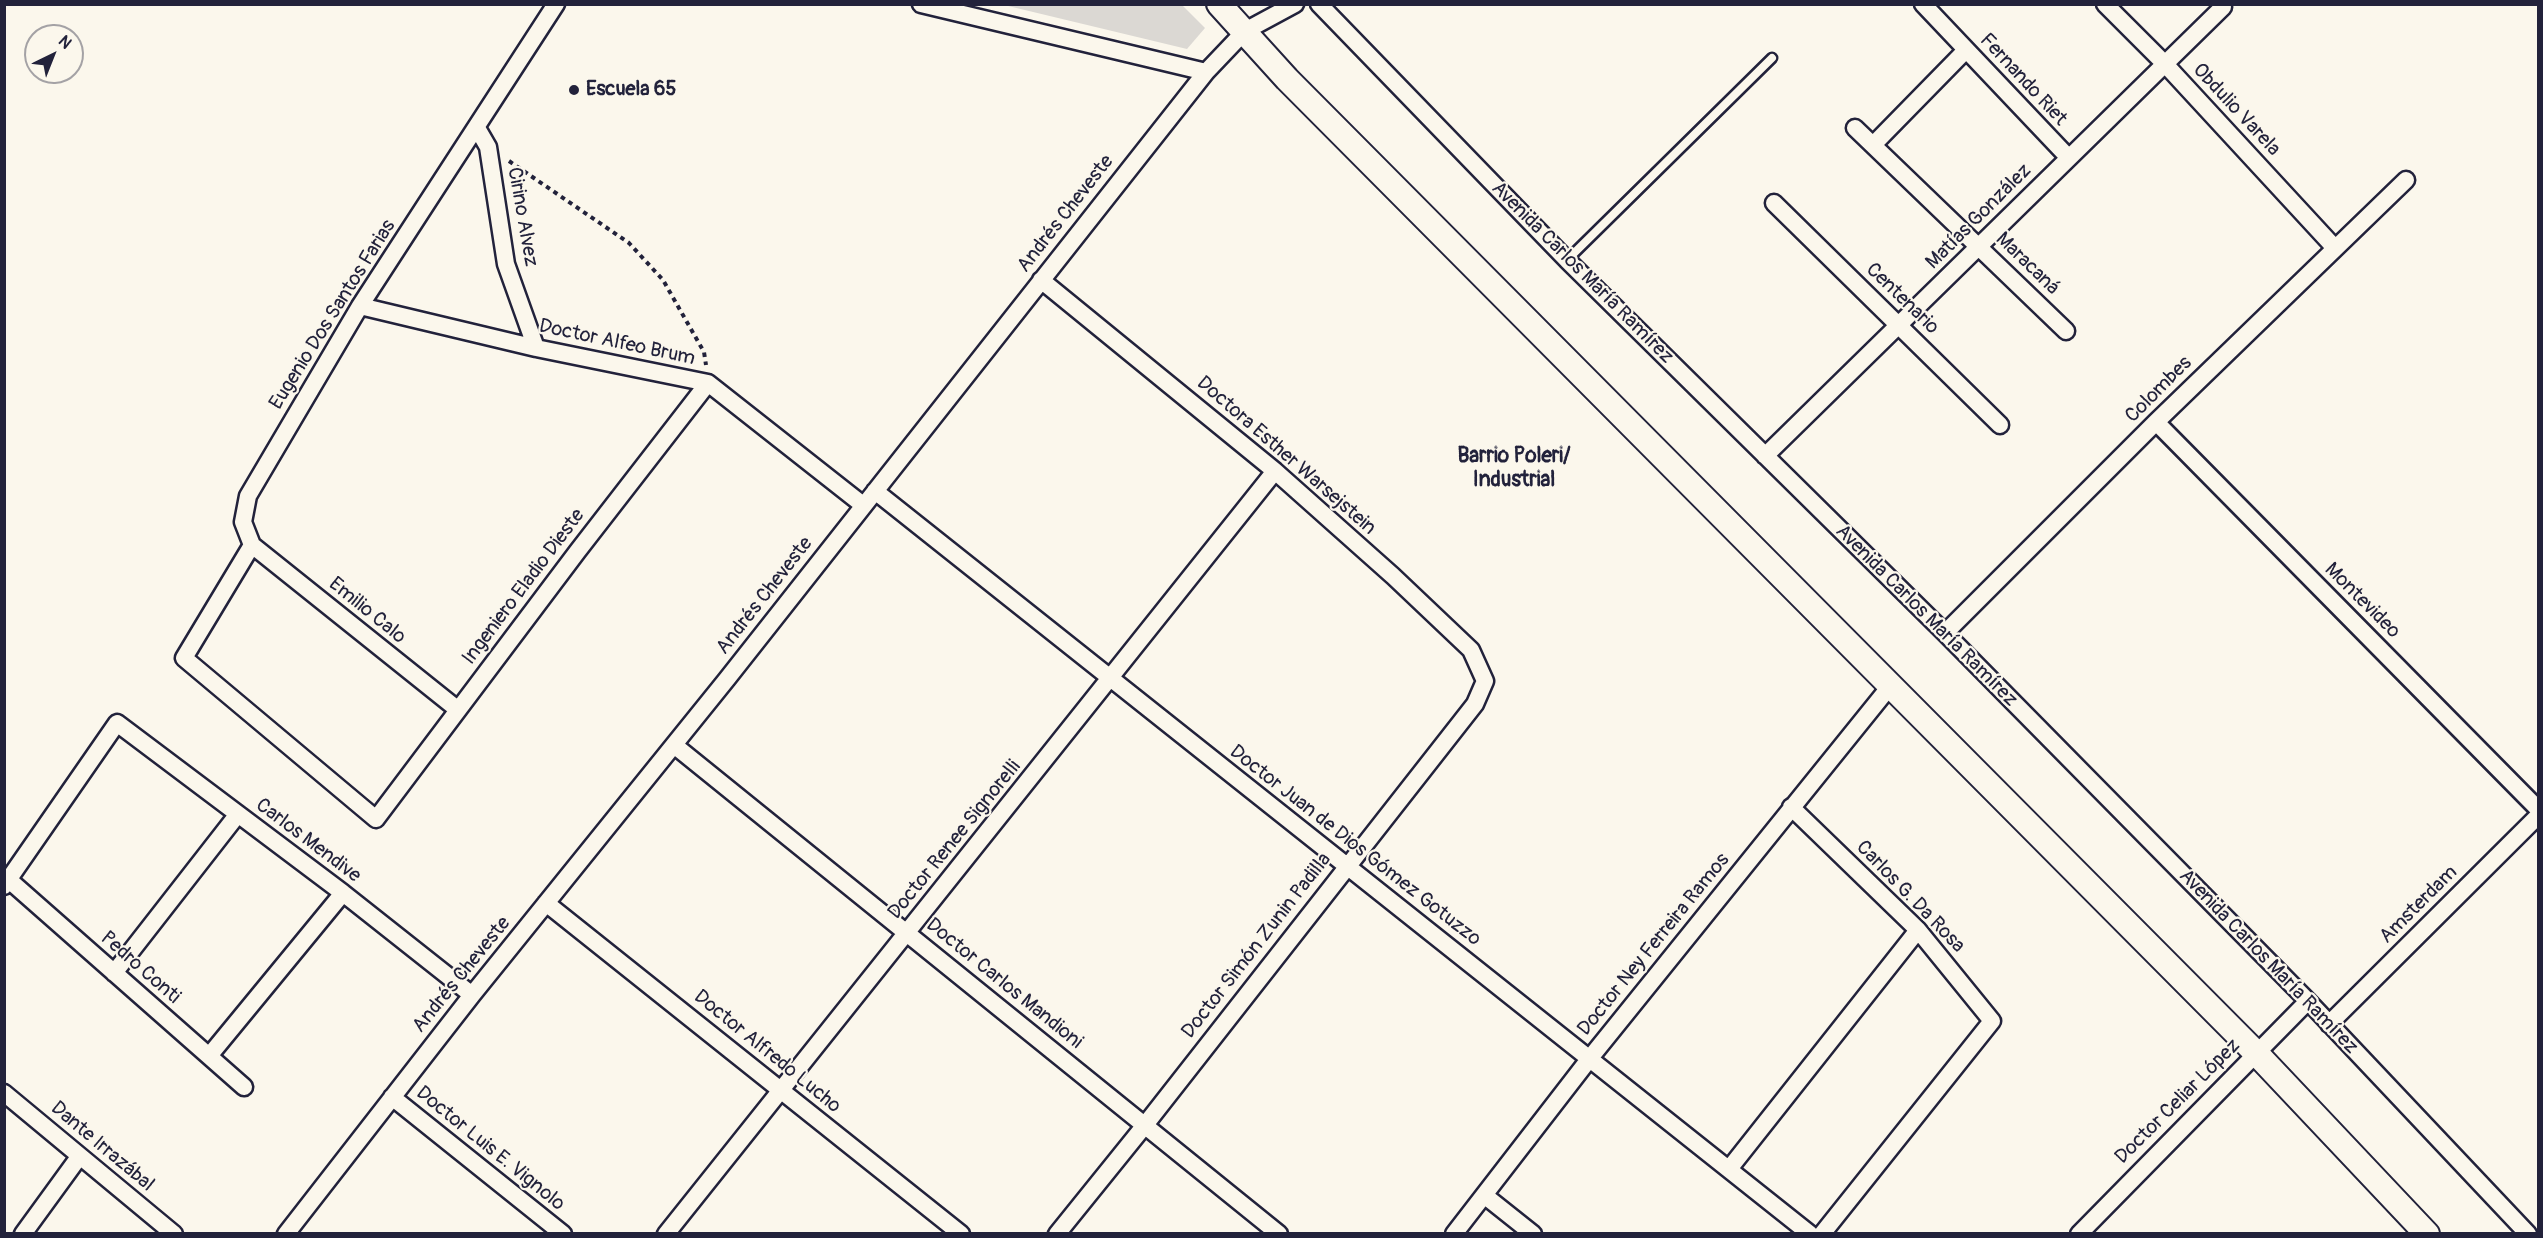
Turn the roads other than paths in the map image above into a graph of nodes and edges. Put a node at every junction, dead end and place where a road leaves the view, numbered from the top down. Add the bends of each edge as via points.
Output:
1 (556, 4) edge
2 (921, 4) edge
3 (1219, 4) edge
4 (1295, 4) edge
5 (1319, 4) edge
6 (2105, 4) edge
7 (2222, 6) edge
8 (1930, 7) edge
9 (1245, 31) junction
10 (1966, 50) junction
11 (1772, 58) dead end
12 (2165, 64) junction
13 (1206, 72) junction
14 (477, 128) junction
15 (1855, 128) dead end
16 (1873, 145) junction
17 (2069, 158) junction
18 (2406, 180) dead end
19 (1774, 203) dead end
20 (1978, 247) junction
21 (2334, 247) junction
22 (1567, 260) junction
23 (1041, 279) junction
24 (360, 306) junction
25 (1899, 326) junction
26 (2066, 332) dead end
27 (536, 348) junction
28 (708, 383) junction
29 (2156, 422) junction
30 (2000, 425) dead end
31 (1765, 456) junction
32 (1275, 471) junction
33 (875, 491) junction
34 (863, 506) junction
35 (252, 545) junction
36 (1945, 633) junction
37 (1111, 678) junction
38 (1485, 681) joint
39 (1891, 685) junction
40 (457, 710) junction
41 (674, 745) junction
42 (1791, 807) junction
43 (2538, 809) edge
44 (238, 814) junction
45 (2538, 816) edge
46 (1347, 866) junction
47 (7, 883) edge
48 (343, 893) junction
49 (546, 903) junction
50 (1918, 930) junction
51 (907, 933) junction
52 (114, 973) junction
53 (472, 995) junction
54 (2308, 1001) junction
55 (2330, 1024) junction
56 (2256, 1053) junction
57 (209, 1056) junction
58 (1590, 1058) junction
59 (244, 1087) dead end
60 (781, 1090) junction
61 (4, 1093) edge
62 (392, 1097) junction
63 (1145, 1125) junction
64 (79, 1157) junction
65 (1729, 1168) junction
66 (1484, 1196) junction
67 (23, 1233) edge
68 (174, 1233) edge
69 (286, 1233) edge
70 (563, 1233) edge
71 (666, 1233) edge
72 (961, 1233) edge
73 (1057, 1233) edge
74 (1279, 1233) edge
75 (1454, 1233) edge
76 (1533, 1233) edge
77 (1810, 1233) edge
78 (1822, 1233) edge
79 (2079, 1233) edge
80 (2427, 1233) edge
81 (2528, 1233) edge

1 - 14 street, Eugenio Dos Santos Farias
2 - 13 street
3 - 9 street
4 - 9 street, Andrés Cheveste
5 - 22 street, Avenida Carlos María Ramírez
6 - 12 street, Obdulio Varela
7 - 12 street, Matías González
8 - 10 street, Fernando Riet
9 - 13 street, Andrés Cheveste
9 - 39 street via 1287,79
10 - 16 street
10 - 17 street, Fernando Riet
11 - 22 lane
12 - 17 street, Matías González
12 - 21 street, Obdulio Varela
13 - 23 street, Andrés Cheveste
14 - 24 street, Eugenio Dos Santos Farias
14 - 27 street, Cirino Alvez via 488,147 506,264
15 - 16 street, Maracaná
16 - 20 street, Maracaná
17 - 20 street, Matías González
18 - 21 street, Colombes
19 - 25 street, Centenario
20 - 25 street, Matías González
20 - 26 street, Maracaná
21 - 29 street, Colombes
22 - 31 street, Avenida Carlos María Ramírez
23 - 32 street, Doctora Esther Warsejstein
23 - 33 street, Andrés Cheveste
24 - 27 street, Doctor Alfeo Brum
24 - 35 street, Eugenio Dos Santos Farias via 248,496 243,522
25 - 30 street, Centenario
25 - 31 street, Matías González
27 - 28 street, Doctor Alfeo Brum
28 - 34 street, Doctor Alfeo Brum
28 - 40 street, Ingeniero Eladio Dieste
29 - 36 street, Colombes
29 - 43 street, Montevideo
31 - 36 street, Avenida Carlos María Ramírez
32 - 37 street, Doctor Renee Signorelli
32 - 38 street, Doctora Esther Warsejstein via 1472,650
33 - 34 street, Andrés Cheveste
33 - 37 street, Doctor Juan de Dios Gómez Gotuzzo
34 - 41 street, Andrés Cheveste
35 - 40 street, Emilio Calo
35 - 40 street, Ingeniero Eladio Dieste via 184,658 376,819
36 - 54 street, Avenida Carlos María Ramírez
37 - 46 street, Doctor Juan de Dios Gómez Gotuzzo
37 - 51 street, Doctor Renee Signorelli
38 - 46 street, Doctor Simón Zunin Padilla via 1475,704
39 - 42 street, Doctor Ney Ferreira Ramos
39 - 56 street
41 - 49 street, Andrés Cheveste
41 - 51 street, Doctor Carlos Mandioni
42 - 50 street, Carlos G. Da Rosa
42 - 58 street, Doctor Ney Ferreira Ramos
44 - 47 street, Carlos Mendive via 117,723
44 - 48 street, Carlos Mendive
44 - 52 street
45 - 55 street, Amsterdam
46 - 58 street, Doctor Juan de Dios Gómez Gotuzzo
46 - 63 street, Doctor Simón Zunin Padilla
47 - 52 street, Pedro Conti
48 - 53 street, Carlos Mendive
48 - 57 street
49 - 53 street, Andrés Cheveste
49 - 60 street, Doctor Alfredo Lucho
50 - 65 street
50 - 78 street, Carlos G. Da Rosa via 1992,1021
51 - 60 street, Doctor Renee Signorelli
51 - 63 street, Doctor Carlos Mandioni
52 - 57 street, Pedro Conti
53 - 62 street, Andrés Cheveste
54 - 55 street, Avenida Carlos María Ramírez
54 - 56 street, Doctor Celiar López
55 - 81 street, Avenida Carlos María Ramírez
56 - 79 street, Doctor Celiar López
56 - 80 street
57 - 59 street, Pedro Conti
58 - 65 street, Doctor Juan de Dios Gómez Gotuzzo
58 - 66 street, Doctor Ney Ferreira Ramos
60 - 71 street, Doctor Renee Signorelli
60 - 72 street, Doctor Alfredo Lucho
61 - 64 street, Dante Irrazábal
62 - 69 street, Andrés Cheveste
62 - 70 street, Doctor Luis E. Vignolo
63 - 73 street, Doctor Simón Zunin Padilla
63 - 74 street, Doctor Carlos Mandioni
64 - 67 street
64 - 68 street, Dante Irrazábal
65 - 77 street, Doctor Juan de Dios Gómez Gotuzzo
66 - 75 street, Doctor Ney Ferreira Ramos
66 - 76 street

